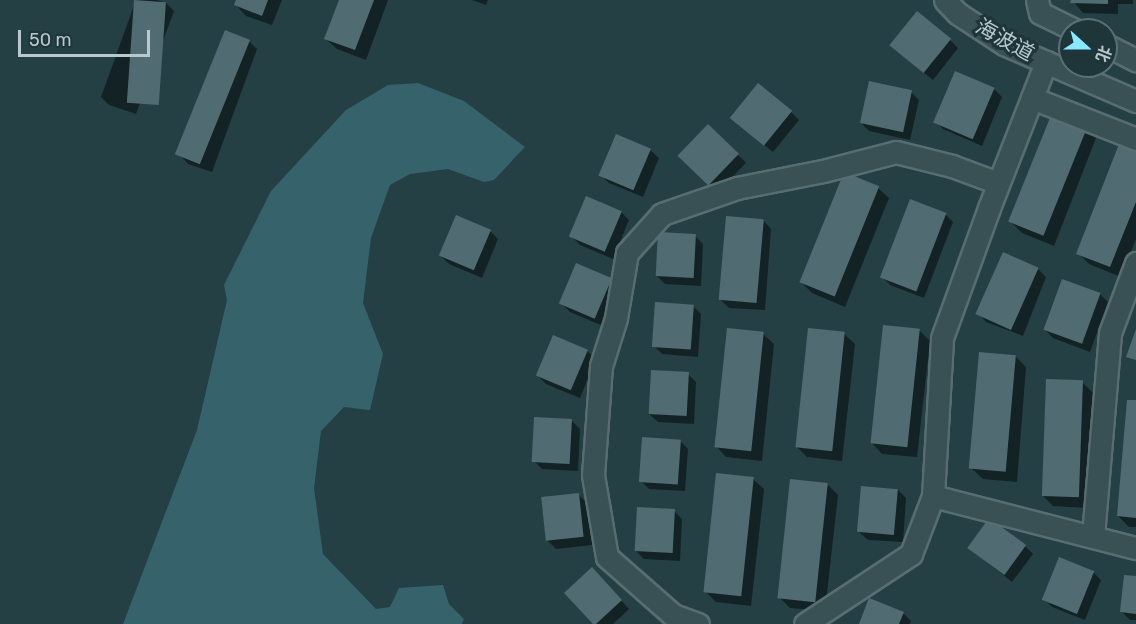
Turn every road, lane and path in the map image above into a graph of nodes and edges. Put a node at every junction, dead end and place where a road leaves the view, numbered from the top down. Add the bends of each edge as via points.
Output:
1 (945, 0) edge
2 (1036, 0) edge
3 (1058, 22) edge
4 (1118, 51) edge
5 (1136, 60) edge
6 (1046, 62) junction
7 (1032, 98) junction
8 (1136, 101) edge
9 (1136, 139) edge
10 (998, 183) junction
11 (1136, 263) edge
12 (933, 496) junction
13 (1093, 536) junction
14 (1136, 548) edge
15 (698, 624) edge
16 (805, 624) edge

1 - 6 street, 海波道 via 957,13 1004,44
2 - 3 street via 1040,13
4 - 5 street
6 - 7 street
6 - 8 street, 海波道
7 - 9 street
7 - 10 street
10 - 12 street via 942,338
10 - 15 street via 896,152 737,188 662,214 627,252 616,318 601,366 593,475 607,557 673,615
11 - 13 street via 1110,333
12 - 13 street
12 - 16 street via 911,554
13 - 14 street

